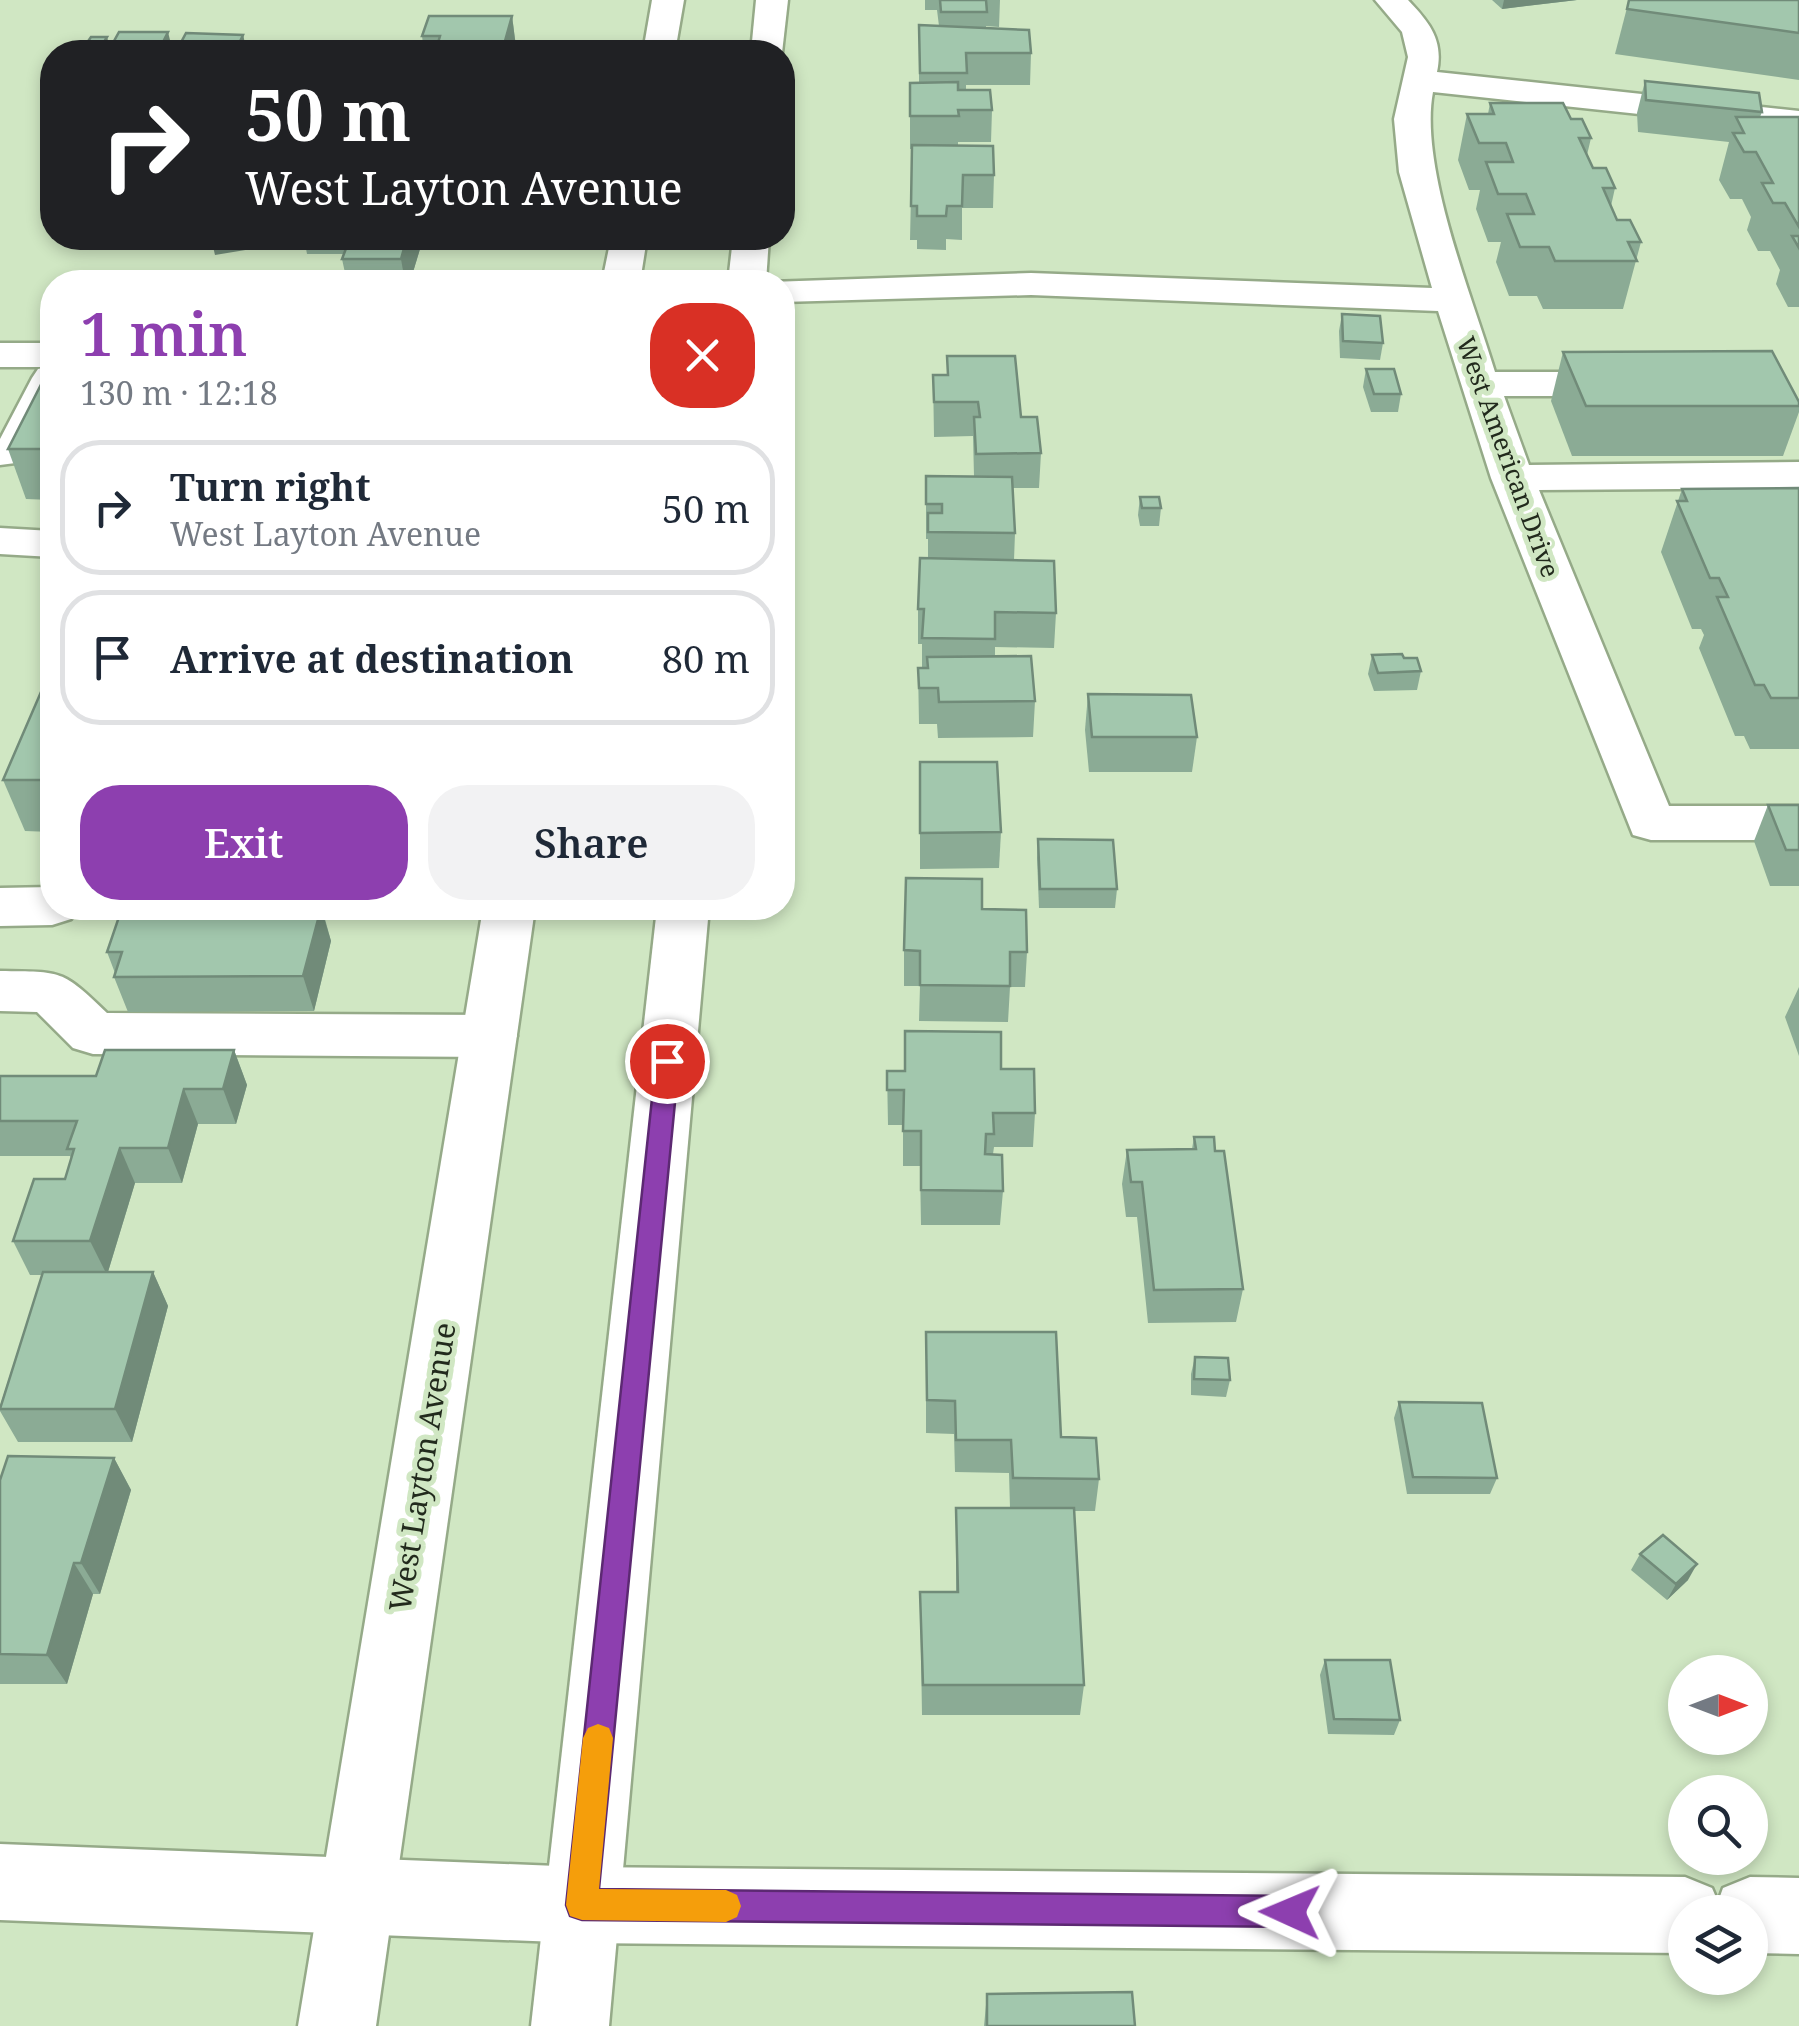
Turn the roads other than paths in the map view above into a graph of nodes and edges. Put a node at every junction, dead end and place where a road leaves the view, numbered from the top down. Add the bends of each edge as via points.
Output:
1 (668, 0) edge
2 (772, 0) edge
3 (1392, 0) edge
4 (661, 40) edge
5 (768, 40) edge
6 (1418, 80) junction
7 (1799, 121) edge
8 (795, 292) edge
9 (1453, 300) junction
10 (0, 355) edge
11 (40, 355) edge
12 (1479, 384) junction
13 (1659, 384) edge
14 (40, 403) edge
15 (0, 452) edge
16 (1799, 475) edge
17 (1512, 478) junction
18 (0, 542) edge
19 (40, 544) edge
20 (1799, 823) edge
21 (0, 906) edge
22 (40, 906) edge
23 (507, 920) edge
24 (682, 920) edge
25 (0, 991) edge
26 (489, 1036) junction
27 (0, 1882) edge
28 (357, 1896) junction
29 (582, 1905) junction
30 (1668, 1915) edge
31 (1768, 1916) edge
32 (1799, 1916) edge
33 (337, 2026) edge
34 (570, 2026) edge

1 - 4 main road
2 - 5 main road
3 - 6 main road, West American Drive via 1418,30 1424,57
6 - 7 main road
6 - 9 main road, West American Drive via 1412,119 1418,172
8 - 9 main road via 1032,284
9 - 12 main road, West American Drive
10 - 11 main road
12 - 13 main road
12 - 17 main road, West American Drive
14 - 15 main road via 16,452
16 - 17 main road
17 - 20 main road, West American Drive via 1651,823
18 - 19 main road
21 - 22 main road
23 - 26 main road, West Layton Avenue
24 - 29 main road
25 - 26 main road via 51,992 93,1033
26 - 28 main road, West Layton Avenue
27 - 28 main road
28 - 29 main road
28 - 33 main road, West Layton Avenue
29 - 30 main road
29 - 34 main road
31 - 32 main road

